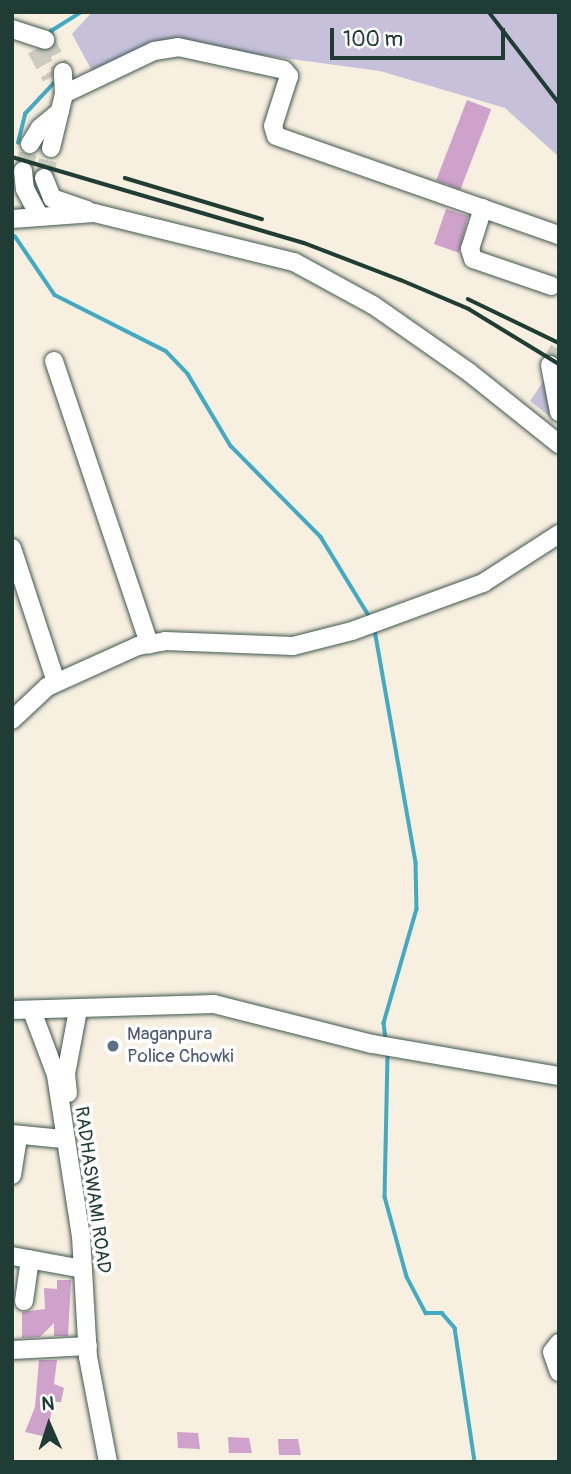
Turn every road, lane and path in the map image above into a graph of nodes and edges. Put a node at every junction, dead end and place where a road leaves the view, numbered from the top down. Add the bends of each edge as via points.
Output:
1 (12, 29) edge
2 (38, 40) tunnel mouth
3 (60, 88) junction
4 (30, 144) tunnel mouth
5 (51, 148) tunnel mouth
6 (23, 171) tunnel mouth
7 (44, 178) dead end
8 (482, 208) junction
9 (94, 213) junction
10 (39, 215) junction
11 (12, 219) edge
12 (559, 235) edge
13 (552, 286) dead end
14 (54, 361) dead end
15 (550, 365) tunnel mouth
16 (559, 412) edge
17 (559, 444) edge
18 (559, 534) edge
19 (12, 548) edge
20 (149, 644) junction
21 (56, 682) junction
22 (12, 720) edge
23 (12, 1010) edge
24 (78, 1010) junction
25 (32, 1011) junction
26 (559, 1076) edge
27 (15, 1135) edge
28 (63, 1139) junction
29 (12, 1175) edge
30 (21, 1257) edge
31 (83, 1269) junction
32 (24, 1301) dead end
33 (559, 1343) edge
34 (88, 1346) junction
35 (12, 1350) edge
36 (559, 1372) edge
37 (108, 1462) edge
38 (119, 1462) edge

1 - 2 street
3 - 4 street
3 - 5 street
3 - 8 street via 154,51 178,47 284,70 289,76 273,127 276,136
6 - 10 street via 25,189
7 - 9 street via 52,198
8 - 12 street
8 - 13 street via 470,248 473,259
9 - 10 street
9 - 17 street via 189,232 293,262 341,284 470,373
10 - 11 street
14 - 20 street
15 - 16 street
18 - 20 street via 482,583 352,631 293,646
19 - 21 street
20 - 21 street
21 - 22 street
23 - 25 street
24 - 25 street
24 - 26 street via 214,1004 372,1044
24 - 38 street, RADHASWAMI ROAD via 66,1074 92,1235 99,1355
25 - 28 street, RADHASWAMI ROAD via 55,1075
27 - 28 street
27 - 29 street
28 - 31 street, RADHASWAMI ROAD
30 - 31 street
30 - 32 street
31 - 34 street, RADHASWAMI ROAD
33 - 36 street via 552,1352
34 - 35 street
34 - 37 street, RADHASWAMI ROAD

